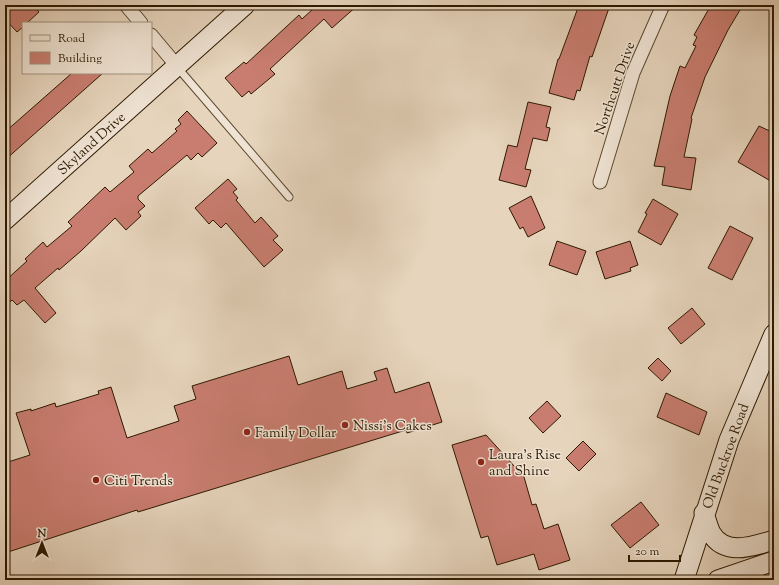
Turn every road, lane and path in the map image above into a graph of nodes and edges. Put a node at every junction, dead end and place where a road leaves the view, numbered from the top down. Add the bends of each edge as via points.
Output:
1 (126, 5) edge
2 (245, 5) edge
3 (663, 5) edge
4 (140, 22) edge
5 (152, 36) edge
6 (177, 66) junction
7 (600, 182) dead end
8 (289, 198) dead end
9 (5, 220) edge
10 (774, 334) edge
11 (704, 513) junction
12 (774, 540) edge
13 (774, 561) edge
14 (684, 580) edge
15 (718, 580) edge

1 - 4 street
2 - 6 main road, Skyland Drive
3 - 7 street, Northcutt Drive via 633,73
5 - 6 street
6 - 8 lane
6 - 9 main road, Skyland Drive
10 - 11 main road, Old Buckroe Road via 729,440
11 - 12 main road via 712,534 722,544 732,548
11 - 14 main road, Old Buckroe Road
13 - 15 main road

